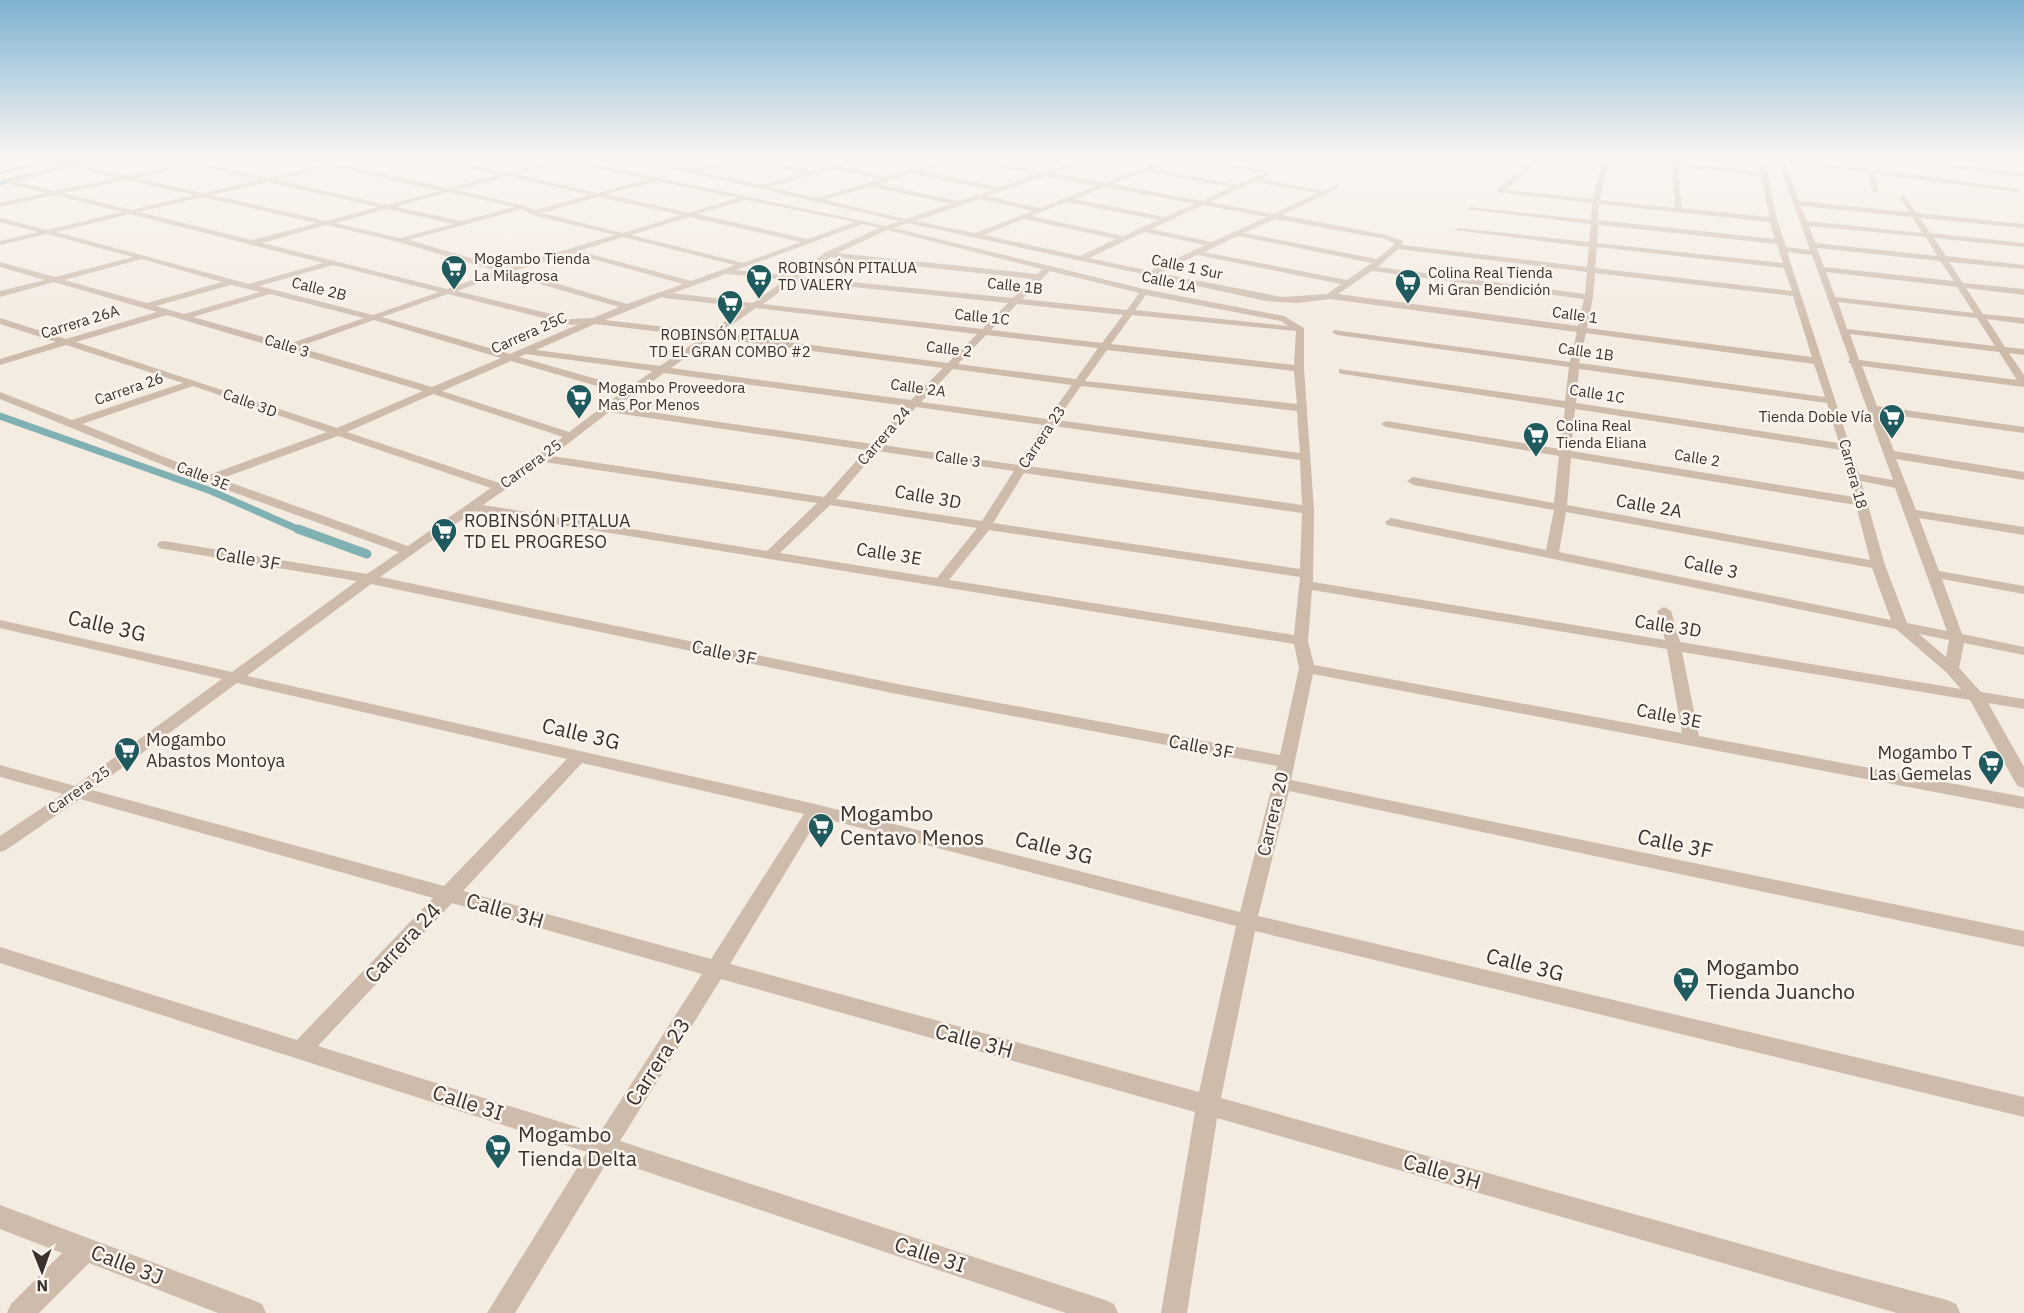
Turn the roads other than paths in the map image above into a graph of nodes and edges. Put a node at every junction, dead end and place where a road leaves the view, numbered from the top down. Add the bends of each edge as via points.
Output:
1 (111, 216) edge
2 (146, 216) edge
3 (297, 216) edge
4 (352, 216) edge
5 (428, 216) edge
6 (490, 216) edge
7 (549, 216) edge
8 (683, 216) edge
9 (693, 216) edge
10 (836, 216) edge
11 (870, 216) edge
12 (920, 216) edge
13 (1149, 216) edge
14 (1176, 216) edge
15 (1272, 216) edge
16 (1550, 216) edge
17 (1595, 216) edge
18 (1738, 216) edge
19 (1772, 216) edge
20 (1802, 216) edge
21 (1915, 216) edge
22 (1935, 216) edge
23 (1023, 217) joint
24 (1276, 217) junction
25 (0, 220) edge
26 (1168, 220) junction
27 (1773, 220) junction
28 (1595, 221) junction
29 (863, 222) junction
30 (326, 223) junction
31 (1804, 223) junction
32 (463, 224) junction
33 (896, 224) junction
34 (2024, 226) edge
35 (1144, 230) junction
36 (1458, 230) dead end
37 (48, 231) junction
38 (626, 234) junction
39 (1239, 234) junction
40 (1927, 234) junction
41 (975, 236) junction
42 (1125, 239) junction
43 (400, 240) junction
44 (805, 241) junction
45 (0, 243) edge
46 (253, 243) junction
47 (1396, 243) junction
48 (824, 244) dead end
49 (1594, 244) junction
50 (1214, 245) junction
51 (1782, 245) junction
52 (2024, 245) edge
53 (835, 249) junction
54 (1815, 249) junction
55 (571, 251) junction
56 (1197, 253) junction
57 (144, 257) junction
58 (1081, 258) junction
59 (1942, 258) junction
60 (334, 262) junction
61 (1379, 262) junction
62 (0, 264) edge
63 (743, 265) junction
64 (1787, 266) junction
65 (1049, 267) junction
66 (2024, 267) edge
67 (1369, 268) junction
68 (1822, 269) junction
69 (1591, 270) junction
70 (505, 271) junction
71 (726, 272) junction
72 (1152, 273) junction
73 (1040, 276) junction
74 (795, 279) junction
75 (54, 280) junction
76 (231, 282) junction
77 (1347, 283) junction
78 (693, 284) junction
79 (1960, 285) junction
80 (249, 287) junction
81 (452, 291) junction
82 (268, 292) junction
83 (1144, 292) junction
84 (2024, 292) edge
85 (0, 294) edge
86 (1796, 294) junction
87 (662, 295) junction
88 (1330, 296) junction
89 (1589, 297) junction
90 (1832, 299) junction
91 (1016, 302) junction
92 (149, 305) junction
93 (755, 306) junction
94 (627, 307) junction
95 (169, 311) junction
96 (1127, 314) junction
97 (186, 316) junction
98 (1980, 316) junction
99 (375, 318) junction
100 (0, 321) edge
101 (592, 321) junction
102 (2024, 321) edge
103 (1300, 330) junction
104 (1582, 331) junction
105 (1845, 331) junction
106 (985, 332) junction
107 (1337, 332) dead end
108 (712, 335) junction
109 (63, 343) junction
110 (1106, 346) junction
111 (290, 347) junction
112 (2002, 350) junction
113 (526, 351) junction
114 (2024, 352) edge
115 (512, 357) junction
116 (1817, 361) junction
117 (0, 362) edge
118 (1854, 362) junction
119 (1574, 365) junction
120 (952, 366) junction
121 (1299, 369) junction
122 (661, 370) junction
123 (1343, 371) dead end
124 (193, 383) junction
125 (1080, 383) junction
126 (2024, 384) edge
127 (436, 390) junction
128 (629, 392) junction
129 (0, 395) edge
130 (1832, 401) junction
131 (913, 404) junction
132 (1571, 406) junction
133 (608, 408) junction
134 (1302, 408) junction
135 (1872, 409) junction
136 (1050, 422) junction
137 (74, 423) junction
138 (1386, 424) dead end
139 (2024, 430) edge
140 (334, 433) junction
141 (571, 436) junction
142 (875, 447) junction
143 (1846, 447) junction
144 (1565, 453) junction
145 (1889, 454) junction
146 (1306, 457) junction
147 (542, 458) junction
148 (1021, 468) junction
149 (1853, 476) junction
150 (2024, 476) edge
151 (209, 478) junction
152 (1413, 481) dead end
153 (1900, 484) junction
154 (499, 487) junction
155 (828, 500) junction
156 (1860, 502) junction
157 (471, 507) junction
158 (1560, 509) junction
159 (1308, 510) junction
160 (1911, 513) junction
161 (1391, 522) dead end
162 (985, 526) junction
163 (2024, 531) edge
164 (164, 545) dead end
165 (408, 551) junction
166 (771, 554) junction
167 (1552, 554) junction
168 (1878, 565) junction
169 (1934, 574) junction
170 (369, 579) junction
171 (1307, 580) junction
172 (940, 583) junction
173 (2024, 590) edge
174 (1664, 611) dead end
175 (0, 624) edge
176 (1901, 626) junction
177 (1957, 639) junction
178 (1301, 641) junction
179 (1674, 647) junction
180 (2024, 651) edge
181 (1307, 668) junction
182 (1951, 669) junction
183 (234, 678) junction
184 (1976, 696) junction
185 (2024, 705) edge
186 (1691, 740) junction
187 (579, 756) junction
188 (1285, 762) junction
189 (0, 771) edge
190 (2024, 782) edge
191 (1282, 784) junction
192 (76, 793) junction
193 (2024, 803) edge
194 (815, 810) junction
195 (0, 845) edge
196 (448, 895) junction
197 (1247, 921) junction
198 (2024, 939) edge
199 (0, 955) edge
200 (717, 970) junction
201 (301, 1050) junction
202 (1208, 1105) junction
203 (2024, 1107) edge
204 (603, 1146) junction
205 (0, 1217) edge
206 (85, 1249) junction
207 (20, 1313) edge
208 (253, 1313) edge
209 (500, 1313) edge
210 (1105, 1313) edge
211 (1174, 1313) edge
212 (1947, 1313) edge

1 - 37 street
2 - 46 street
3 - 30 street
4 - 30 street
5 - 32 street
6 - 32 street
7 - 38 street
8 - 38 street
9 - 44 street
10 - 29 street
11 - 33 street, Calle 1 Sur
12 - 33 street, Carrera 25
13 - 26 street
14 - 26 street
15 - 24 street
16 - 28 street
17 - 28 street
18 - 27 street
19 - 27 street, Carrera 18
20 - 31 street
21 - 40 street
22 - 34 street
23 - 41 street
23 - 42 street
24 - 39 street
24 - 47 street
25 - 37 street, Calle 2B
26 - 35 street
27 - 51 street, Carrera 18
28 - 49 street
28 - 51 street
29 - 33 street
29 - 44 street, Carrera 25C
30 - 43 street
30 - 46 street
31 - 40 street
31 - 54 street
32 - 43 street
33 - 41 street, Calle 1 Sur
33 - 53 street, Carrera 25
33 - 65 street
35 - 42 street
35 - 50 street
36 - 49 street
37 - 45 street
37 - 57 street, Calle 2B
38 - 55 street
38 - 63 street
39 - 50 street
39 - 61 street
40 - 52 street
40 - 59 street
41 - 58 street, Calle 1 Sur
42 - 58 street
43 - 70 street
44 - 48 street
44 - 63 street, Carrera 25C
46 - 60 street
47 - 61 street
47 - 69 street
49 - 64 street
49 - 69 street
50 - 56 street
51 - 54 street
51 - 64 street, Carrera 18
53 - 73 street
53 - 74 street, Carrera 25
54 - 59 street
54 - 68 street
55 - 70 street
55 - 78 street
56 - 72 street
56 - 77 street
57 - 75 street
57 - 76 street, Calle 2B
58 - 72 street, Calle 1 Sur
59 - 66 street
59 - 79 street
60 - 80 street
60 - 81 street
61 - 67 street
62 - 75 street, Calle 3
63 - 71 street, Carrera 25C
64 - 86 street, Carrera 18
65 - 73 street, Carrera 24
65 - 83 street, Calle 1A
67 - 77 street
67 - 89 street
68 - 79 street
68 - 90 street
69 - 86 street
69 - 89 street
70 - 81 street
70 - 94 street
71 - 74 street, Calle 1B
71 - 78 street, Carrera 25C
72 - 88 street, Calle 1 Sur via 1278,300
73 - 91 street, Carrera 24
74 - 91 street, Calle 1B
74 - 93 street, Carrera 25
75 - 85 street
75 - 92 street, Calle 3
76 - 80 street, Calle 2B
76 - 92 street
77 - 88 street
78 - 87 street, Carrera 25C
79 - 84 street
79 - 98 street
80 - 82 street, Calle 2B
81 - 99 street
81 - 101 street via 571,322
82 - 97 street
82 - 99 street, Calle 2B
83 - 96 street, Carrera 23
83 - 103 street, Calle 1A via 1284,319
86 - 116 street, Carrera 18
87 - 93 street, Calle 1C
87 - 94 street, Carrera 25C
88 - 104 street, Calle 1
89 - 104 street
90 - 98 street
90 - 105 street
91 - 96 street, Calle 1B
91 - 106 street, Carrera 24
92 - 95 street, Calle 3
93 - 106 street, Calle 1C
93 - 108 street, Carrera 25
94 - 101 street, Carrera 25C
95 - 97 street, Calle 3
95 - 109 street, Carrera 26A
96 - 103 street, Calle 1B
96 - 110 street, Carrera 23
97 - 111 street, Calle 3
98 - 102 street
98 - 112 street
99 - 111 street
99 - 115 street, Calle 2B
100 - 109 street, Calle 3D
101 - 108 street, Calle 2
101 - 113 street, Carrera 25C
103 - 121 street, Carrera 20
104 - 116 street, Calle 1
104 - 119 street
105 - 112 street
105 - 118 street
106 - 110 street, Calle 1C
106 - 120 street, Carrera 24
107 - 119 street, Calle 1B
108 - 120 street, Calle 2
108 - 122 street, Carrera 25
109 - 117 street, Carrera 26A
109 - 124 street, Calle 3D
110 - 121 street, Calle 1C
110 - 125 street, Carrera 23
111 - 127 street, Calle 3
112 - 114 street
112 - 126 street
113 - 115 street, Carrera 25C
113 - 122 street, Calle 2A
115 - 127 street, Carrera 25C
115 - 128 street, Calle 2B
116 - 130 street, Carrera 18
118 - 126 street
118 - 135 street
119 - 130 street, Calle 1B
119 - 132 street
120 - 125 street, Calle 2
120 - 131 street, Carrera 24
121 - 134 street, Carrera 20
122 - 128 street, Carrera 25
122 - 131 street, Calle 2A
123 - 132 street, Calle 1C
124 - 137 street, Carrera 26
124 - 140 street, Calle 3D
125 - 134 street, Calle 2
125 - 136 street, Carrera 23
127 - 140 street, Carrera 25C
127 - 141 street, Calle 3
128 - 133 street, Carrera 25
129 - 137 street, Calle 3E
130 - 143 street, Carrera 18
131 - 136 street, Calle 2A
131 - 142 street, Carrera 24
132 - 143 street, Calle 1C
132 - 144 street
133 - 141 street, Carrera 25
133 - 142 street, Calle 3
134 - 146 street, Carrera 20
135 - 139 street
135 - 145 street
136 - 146 street, Calle 2A
136 - 148 street, Carrera 23
137 - 151 street, Calle 3E
138 - 144 street, Calle 2
140 - 151 street, Carrera 25C
140 - 154 street, Calle 3D
141 - 147 street, Carrera 25
142 - 148 street, Calle 3
142 - 155 street, Carrera 24
143 - 149 street, Carrera 18
144 - 156 street, Calle 2
144 - 158 street
145 - 150 street
145 - 153 street
146 - 159 street, Carrera 20
147 - 154 street, Carrera 25
147 - 155 street, Calle 3D
148 - 159 street, Calle 3
148 - 162 street, Carrera 23
149 - 153 street
149 - 156 street, Carrera 18
151 - 165 street, Calle 3E
152 - 158 street, Calle 2A
153 - 160 street
154 - 157 street, Carrera 25
155 - 162 street, Calle 3D
155 - 166 street, Carrera 24
156 - 168 street, Carrera 18
157 - 165 street, Carrera 25
157 - 166 street, Calle 3E
158 - 167 street
158 - 168 street, Calle 2A
159 - 171 street, Carrera 20
160 - 163 street
160 - 169 street
161 - 167 street, Calle 3
162 - 171 street, Calle 3D
162 - 172 street, Carrera 23
164 - 170 street, Calle 3F
165 - 170 street, Carrera 25
166 - 172 street, Calle 3E
167 - 176 street, Calle 3
168 - 176 street, Carrera 18
169 - 173 street
169 - 177 street
170 - 183 street, Carrera 25
170 - 188 street, Calle 3F via 892,688
171 - 178 street, Carrera 20
171 - 179 street, Calle 3D
172 - 178 street, Calle 3E
174 - 179 street
175 - 183 street, Calle 3G
176 - 177 street, Calle 3
176 - 182 street, Carrera 18
177 - 180 street, Calle 3
177 - 182 street
178 - 181 street, Carrera 20
179 - 184 street, Calle 3D
179 - 186 street
181 - 186 street, Calle 3E
181 - 188 street, Carrera 20
182 - 184 street, Carrera 18
183 - 187 street, Calle 3G
183 - 192 street, Carrera 25
184 - 185 street, Calle 3D
184 - 190 street, Carrera 18
186 - 193 street, Calle 3E
187 - 194 street, Calle 3G
187 - 196 street, Carrera 24
188 - 191 street, Carrera 20
189 - 192 street, Calle 3H
191 - 197 street, Carrera 20
191 - 198 street, Calle 3F
192 - 195 street, Carrera 25
192 - 196 street, Calle 3H
194 - 197 street, Calle 3G
194 - 200 street, Carrera 23
196 - 200 street, Calle 3H
196 - 201 street, Carrera 24
197 - 202 street, Carrera 20
197 - 203 street, Calle 3G
199 - 201 street, Calle 3I
200 - 202 street, Calle 3H
200 - 204 street, Carrera 23
201 - 204 street, Calle 3I
202 - 211 street, Carrera 20
202 - 212 street, Calle 3H
204 - 209 street, Carrera 23
204 - 210 street, Calle 3I
205 - 206 street, Calle 3J
206 - 207 street
206 - 208 street, Calle 3J

